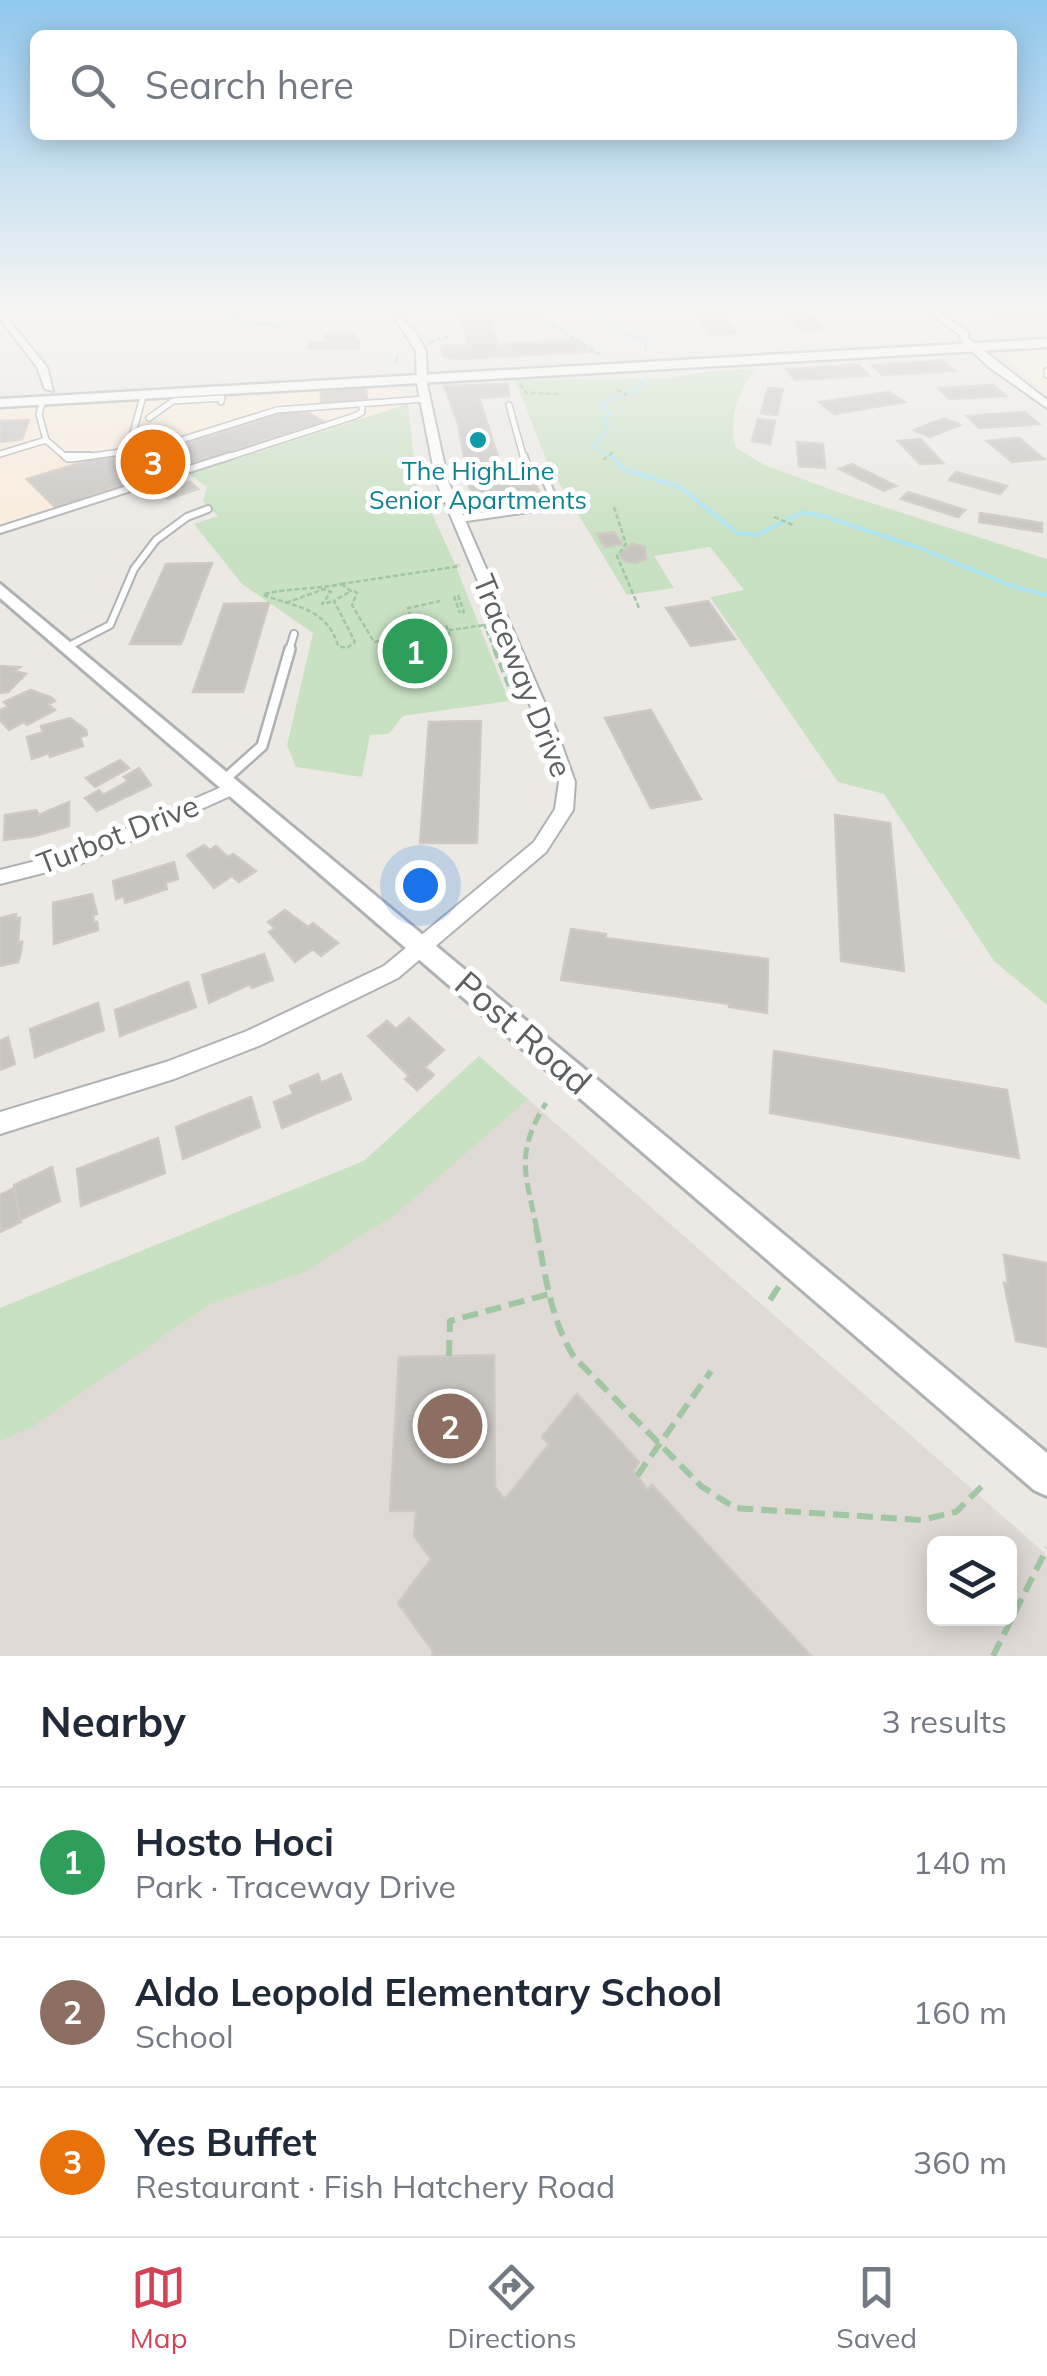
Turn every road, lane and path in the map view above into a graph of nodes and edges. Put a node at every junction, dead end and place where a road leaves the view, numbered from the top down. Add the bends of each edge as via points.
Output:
1 (46, 387) edge
2 (117, 387) edge
3 (159, 387) edge
4 (220, 387) edge
5 (424, 387) edge
6 (523, 387) edge
7 (1025, 387) edge
8 (617, 390) dead end
9 (0, 393) edge
10 (144, 393) junction
11 (47, 394) junction
12 (560, 394) dead end
13 (627, 395) dead end
14 (425, 399) junction
15 (221, 402) dead end
16 (0, 403) edge
17 (362, 405) junction
18 (509, 405) dead end
19 (1047, 405) edge
20 (149, 418) dead end
21 (46, 440) junction
22 (0, 444) edge
23 (13, 450) junction
24 (128, 451) junction
25 (613, 452) dead end
26 (0, 454) edge
27 (603, 460) dead end
28 (614, 507) dead end
29 (208, 509) dead end
30 (774, 517) dead end
31 (458, 519) junction
32 (793, 524) dead end
33 (0, 530) edge
34 (456, 557) dead end
35 (358, 582) junction
36 (341, 584) junction
37 (0, 588) edge
38 (352, 591) junction
39 (278, 592) junction
40 (457, 598) dead end
41 (474, 599) dead end
42 (274, 600) junction
43 (334, 601) junction
44 (281, 602) junction
45 (440, 602) dead end
46 (639, 608) dead end
47 (416, 621) dead end
48 (294, 634) dead end
49 (68, 646) junction
50 (516, 704) dead end
51 (229, 784) junction
52 (0, 877) edge
53 (422, 945) junction
54 (546, 1103) dead end
55 (0, 1123) edge
56 (549, 1294) junction
57 (450, 1356) dead end
58 (711, 1371) dead end
59 (658, 1443) junction
60 (637, 1476) dead end
61 (1047, 1476) edge
62 (982, 1486) dead end
63 (1047, 1548) edge
64 (993, 1656) edge

1 - 11 street
2 - 11 main road
3 - 10 main road
4 - 10 main road
5 - 14 street, Traceway Drive
6 - 12 path
7 - 19 street
8 - 13 path
9 - 11 main road
10 - 11 main road
10 - 24 lane
11 - 16 main road
11 - 21 lane via 38,414
14 - 17 lane
14 - 31 street, Traceway Drive via 442,481
15 - 20 lane via 173,401
17 - 24 lane via 277,410
17 - 33 lane via 355,416
18 - 31 lane via 527,468 544,476 556,504
21 - 23 lane
21 - 24 lane via 68,460
22 - 23 lane
23 - 26 lane
25 - 27 path
28 - 46 path via 626,544 616,556
29 - 49 lane via 156,535 110,625
30 - 32 path
31 - 53 street, Traceway Drive via 567,782 564,810 540,847
34 - 35 path via 461,567
35 - 36 path
35 - 38 path
36 - 38 path
36 - 39 path
37 - 49 street, Post Road
38 - 43 path
38 - 50 path via 358,620 374,642 484,625
39 - 42 path
39 - 42 path via 264,593
40 - 41 path
42 - 44 path
43 - 44 path via 322,604 331,592 324,589
43 - 44 path via 355,642 351,647 338,646 321,612
45 - 47 path via 408,608
48 - 51 lane via 262,746
49 - 51 street, Post Road
51 - 52 street, Turbot Drive via 76,858
51 - 53 street, Post Road
53 - 55 street, Traceway Drive via 390,972 254,1038
53 - 61 street, Post Road
54 - 56 path via 528,1132 524,1158
56 - 57 path via 450,1321
56 - 59 path via 574,1356
58 - 59 path
59 - 60 path
59 - 62 path via 701,1486 735,1508 921,1520 956,1512
63 - 64 path

